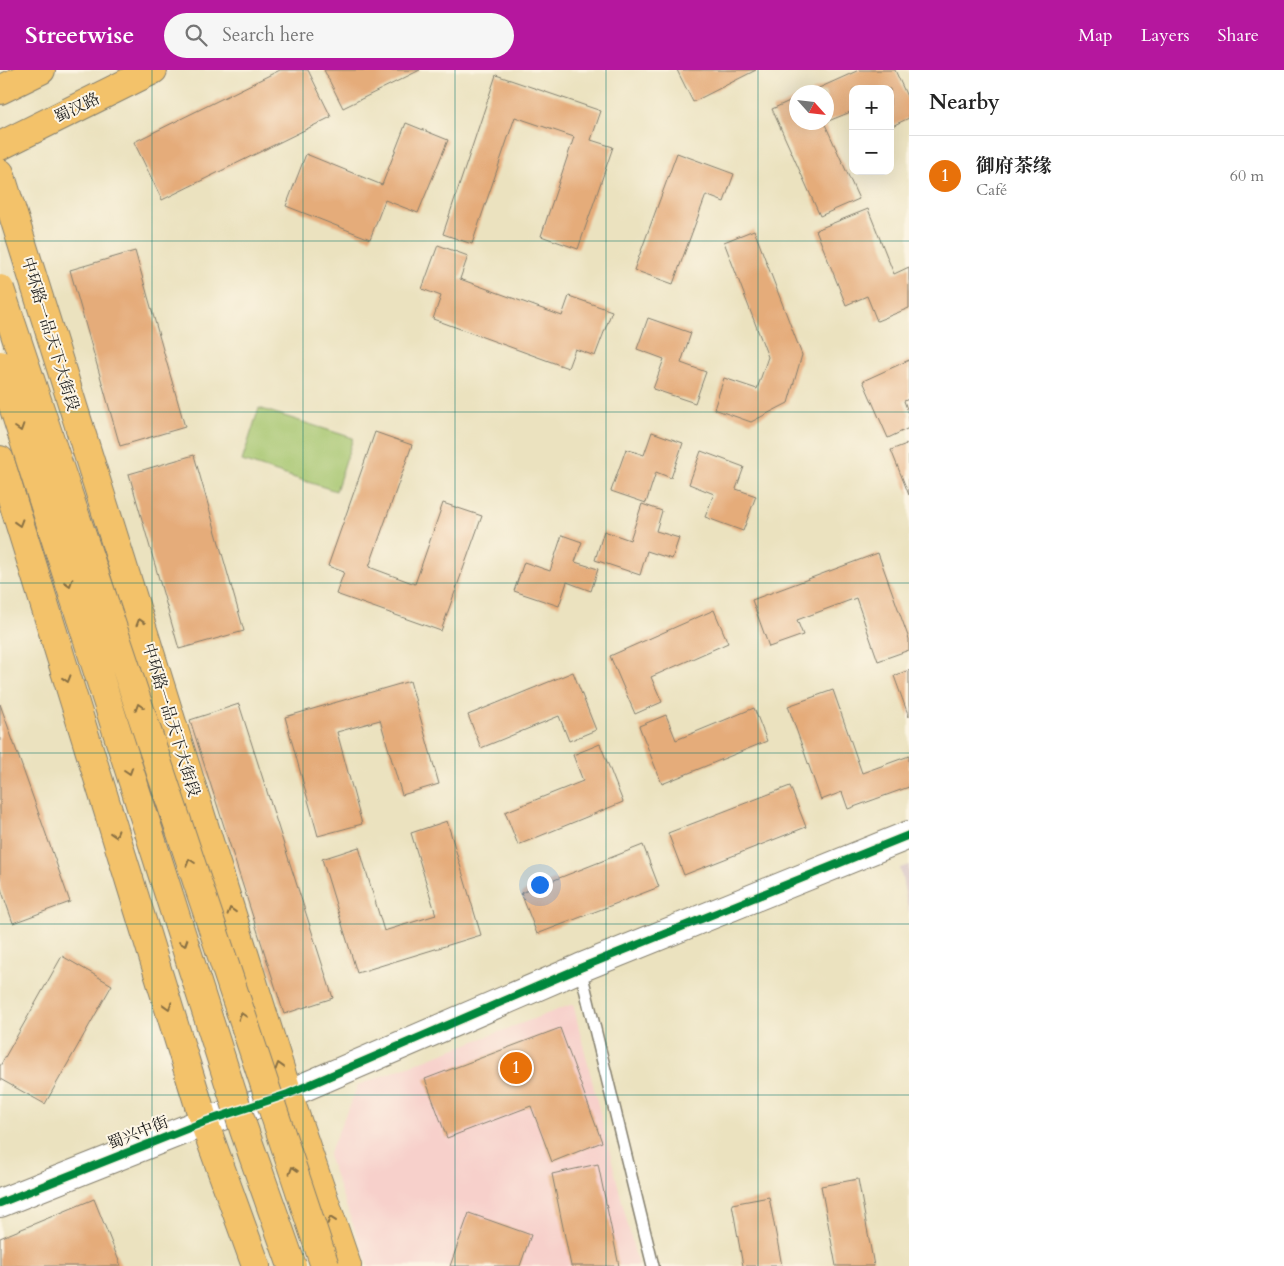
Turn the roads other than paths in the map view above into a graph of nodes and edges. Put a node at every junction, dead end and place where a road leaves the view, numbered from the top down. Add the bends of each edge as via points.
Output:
1 (41, 70) edge
2 (153, 70) edge
3 (0, 90) edge
4 (0, 146) edge
5 (0, 173) edge
6 (0, 289) edge
7 (0, 365) edge
8 (0, 460) edge
9 (909, 835) edge
10 (580, 968) junction
11 (288, 1094) junction
12 (204, 1122) junction
13 (0, 1203) edge
14 (256, 1266) edge
15 (292, 1266) edge
16 (325, 1266) edge
17 (346, 1266) edge
18 (653, 1266) edge

1 - 3 main road
2 - 4 main road, 蜀汉路
11 -> 5 main road, 中环路一品天下大街段
16 -> 6 main road, bridge
7 -> 15 main road, bridge via 244,1130
8 -> 12 main road
9 - 10 street, 蜀兴中街
10 - 11 street, 蜀兴中街
10 - 18 lane
11 - 12 street, 蜀兴中街
17 -> 11 main road, 中环路一品天下大街段
12 - 13 street, 蜀兴中街
12 - 14 main road

